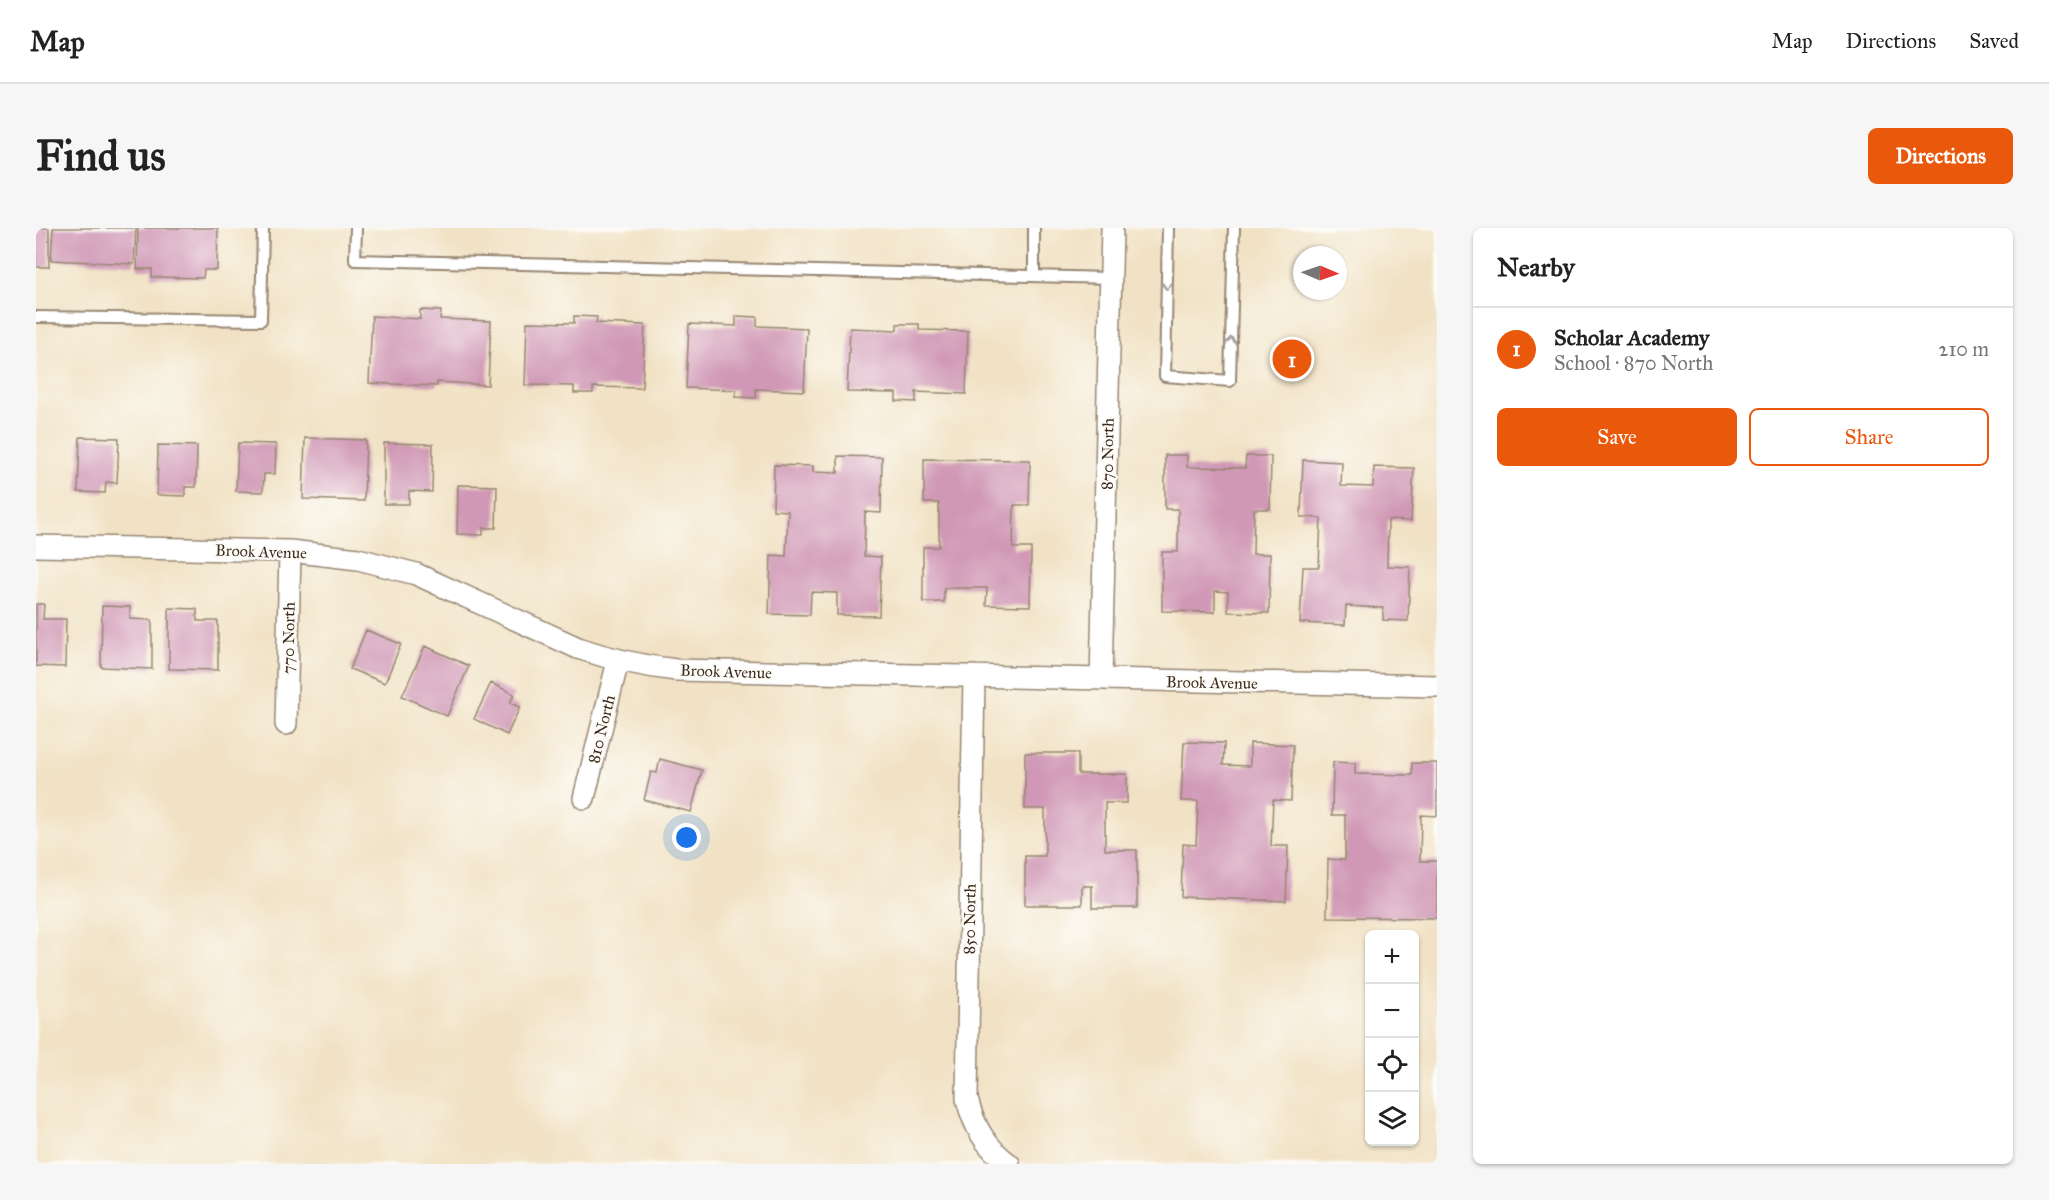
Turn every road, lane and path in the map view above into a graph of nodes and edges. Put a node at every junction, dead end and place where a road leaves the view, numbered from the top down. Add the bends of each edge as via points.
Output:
1 (263, 228) edge
2 (356, 228) edge
3 (1034, 228) edge
4 (1112, 228) edge
5 (1168, 228) edge
6 (1234, 228) edge
7 (1034, 276) junction
8 (1111, 278) junction
9 (36, 317) edge
10 (36, 546) edge
11 (290, 551) junction
12 (618, 661) junction
13 (974, 676) junction
14 (1101, 679) junction
15 (1437, 686) edge
16 (286, 724) dead end
17 (584, 798) dead end
18 (1003, 1159) edge

1 - 9 lane via 261,320
2 - 7 lane via 355,260
3 - 7 lane
4 - 8 street, 870 North
5 -> 6 lane via 1165,376 1230,381
7 - 8 lane
8 - 14 street, 870 North
10 - 11 street, Brook Avenue
11 - 12 street, Brook Avenue via 358,559 416,574 578,648
11 - 16 street, 770 North
12 - 13 street, Brook Avenue via 676,670
12 - 17 street, 810 North
13 - 14 street, Brook Avenue
13 - 18 street, 850 North via 967,1092 977,1129
14 - 15 street, Brook Avenue

